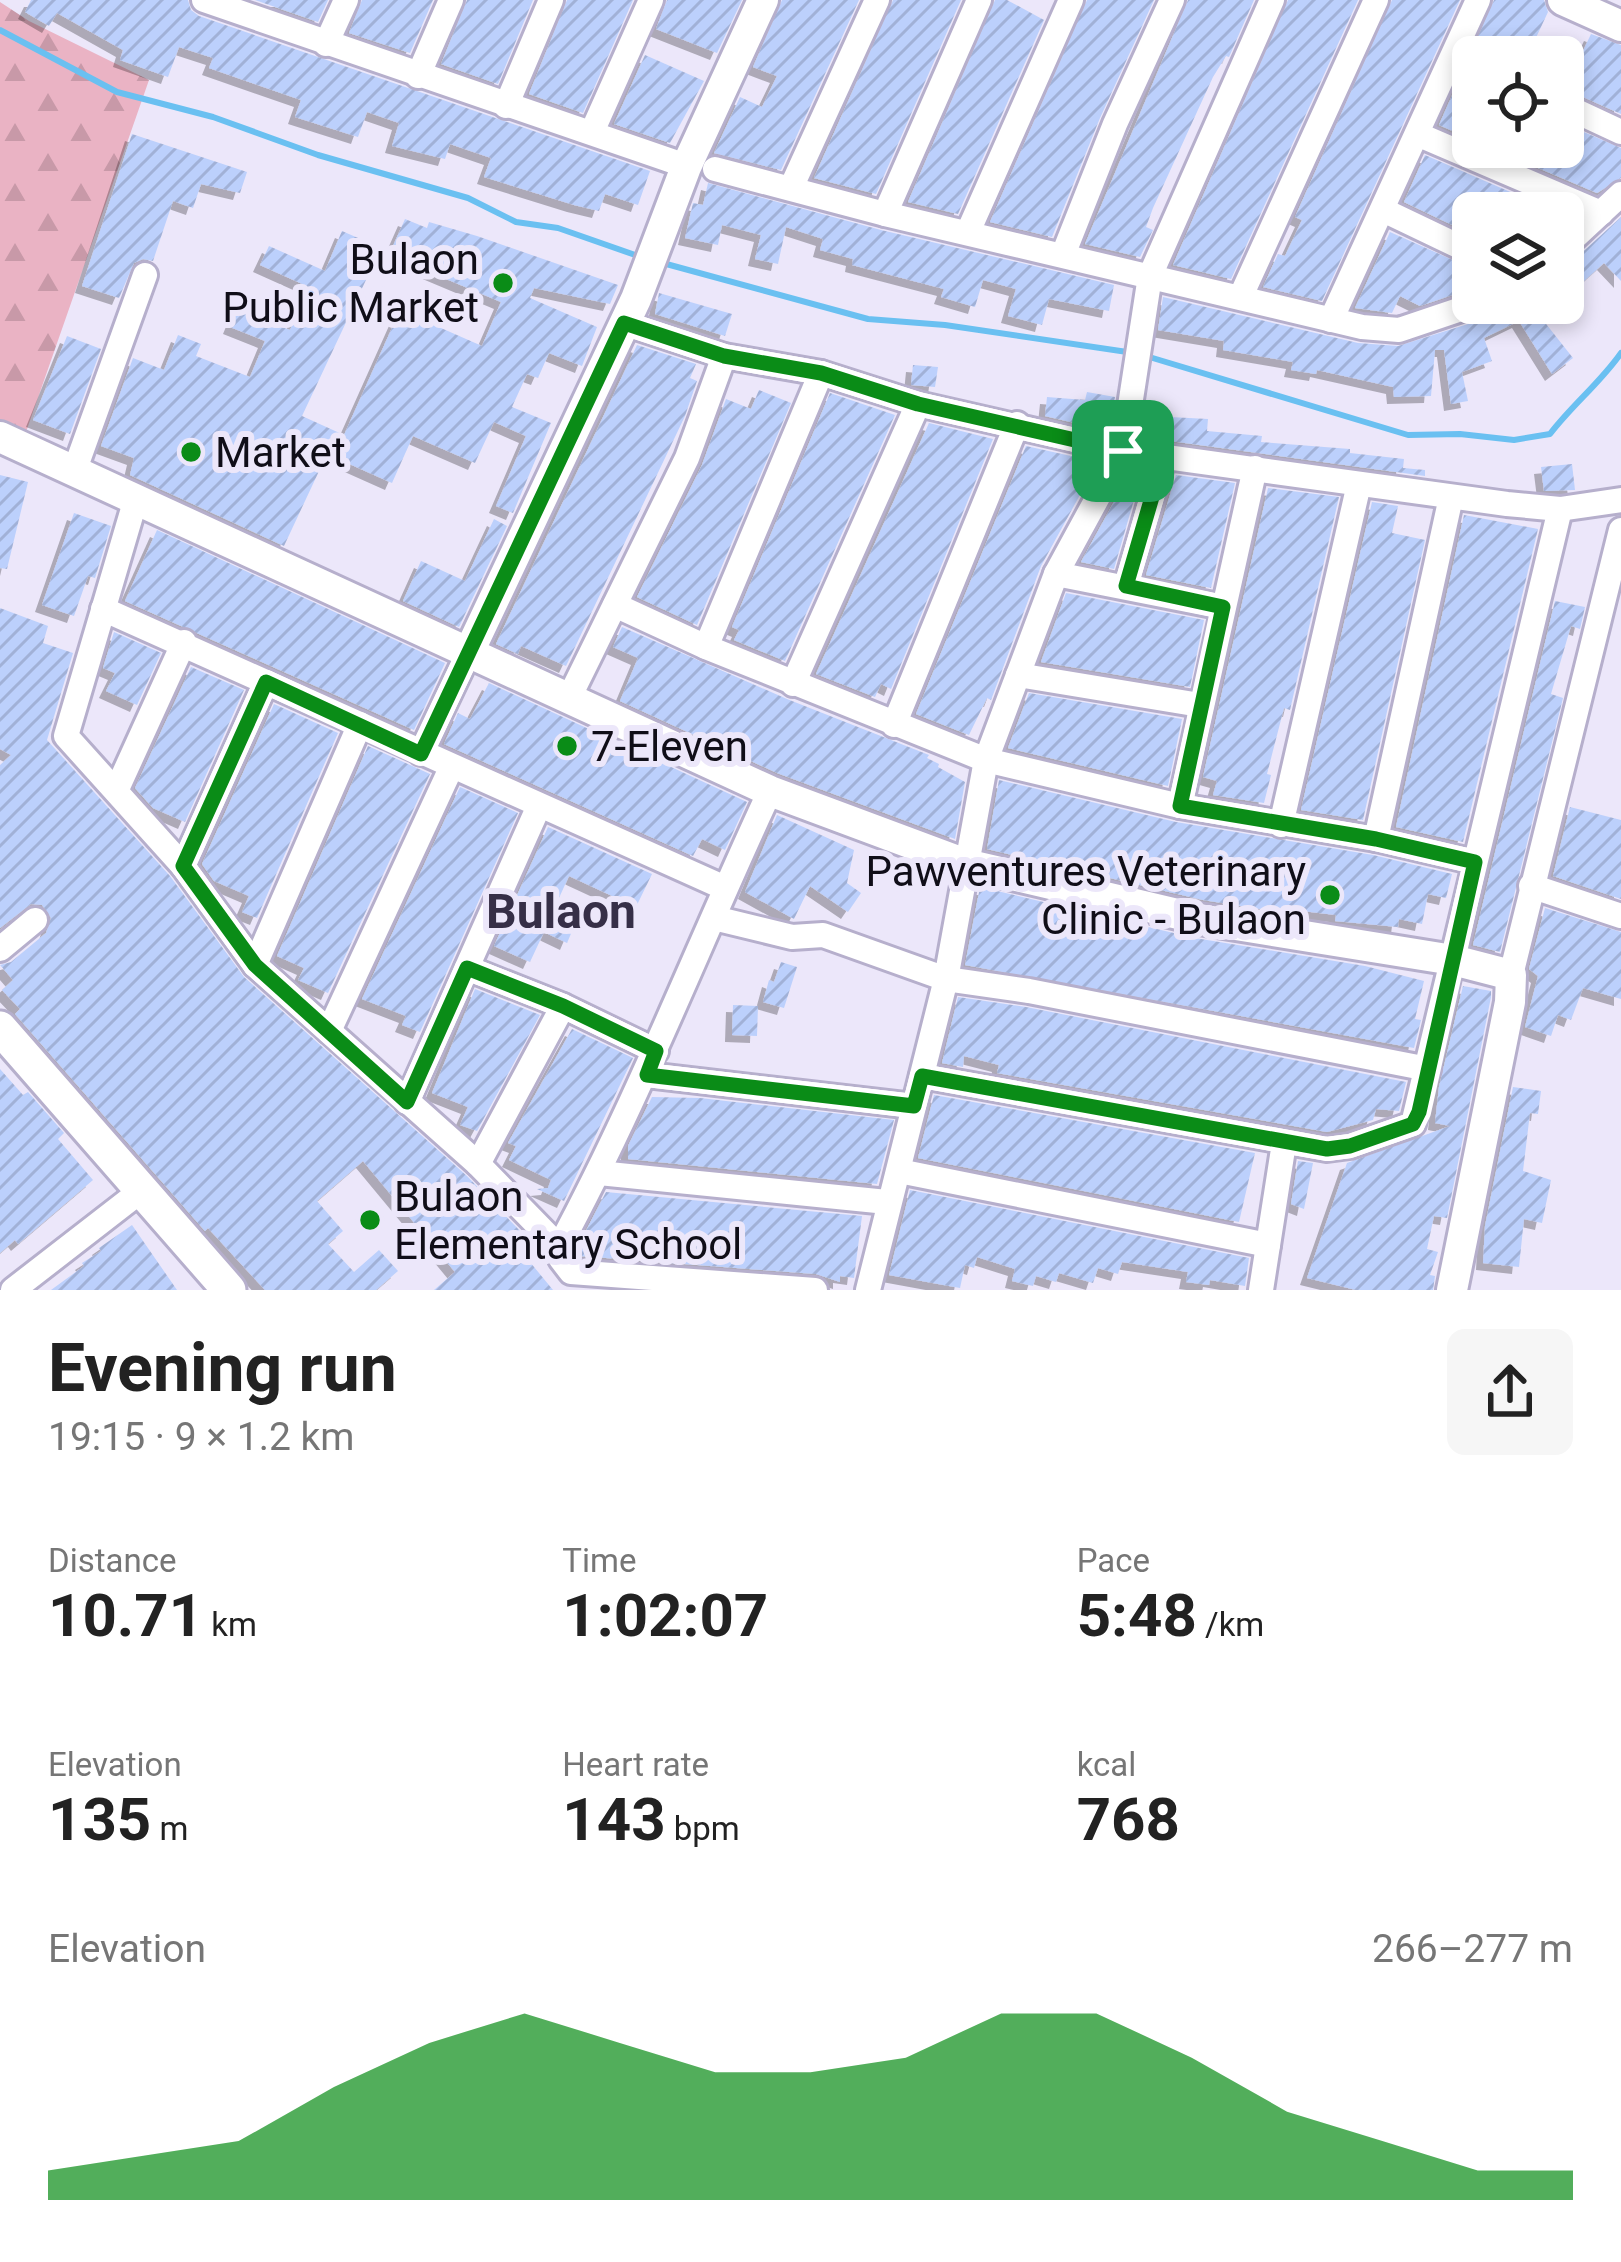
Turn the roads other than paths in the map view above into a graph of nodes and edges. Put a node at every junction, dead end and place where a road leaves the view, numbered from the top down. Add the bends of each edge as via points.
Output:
1 (204, 0) edge
2 (346, 0) edge
3 (451, 0) edge
4 (551, 0) edge
5 (651, 0) edge
6 (763, 0) edge
7 (877, 0) edge
8 (979, 0) edge
9 (1071, 0) edge
10 (1172, 0) edge
11 (1272, 0) edge
12 (1376, 0) edge
13 (1478, 0) edge
14 (1563, 0) edge
15 (250, 8) edge
16 (1621, 26) edge
17 (1469, 36) edge
18 (326, 44) junction
19 (418, 76) junction
20 (1452, 76) edge
21 (506, 106) junction
22 (1584, 115) edge
23 (592, 132) junction
24 (1621, 132) edge
25 (1417, 134) junction
26 (672, 161) dead end
27 (715, 169) dead end
28 (790, 188) junction
29 (1621, 194) edge
30 (1383, 210) junction
31 (1601, 213) junction
32 (885, 214) junction
33 (1584, 229) edge
34 (968, 232) junction
35 (1452, 243) edge
36 (1064, 255) junction
37 (146, 275) dead end
38 (1150, 276) junction
39 (1241, 296) junction
40 (630, 311) junction
41 (1452, 312) edge
42 (1331, 320) junction
43 (724, 356) junction
44 (821, 373) junction
45 (918, 404) junction
46 (1017, 424) junction
47 (0, 437) edge
48 (1123, 451) junction
49 (1164, 456) junction
50 (1255, 468) junction
51 (74, 472) junction
52 (1359, 484) junction
53 (1451, 497) junction
54 (1621, 500) edge
55 (135, 502) junction
56 (1560, 508) junction
57 (1621, 530) edge
58 (1057, 574) junction
59 (1126, 586) junction
60 (615, 605) junction
61 (1223, 607) junction
62 (103, 609) junction
63 (1611, 609) edge
64 (184, 643) junction
65 (706, 647) junction
66 (469, 652) junction
67 (1018, 675) junction
68 (266, 682) junction
69 (793, 684) junction
70 (568, 698) junction
71 (1200, 705) junction
72 (360, 724) junction
73 (894, 724) junction
74 (421, 754) junction
75 (986, 760) junction
76 (451, 768) junction
77 (117, 788) junction
78 (770, 791) junction
79 (1180, 806) junction
80 (538, 808) junction
81 (1281, 825) junction
82 (1376, 839) junction
83 (1475, 862) junction
84 (966, 864) junction
85 (183, 866) junction
86 (1531, 886) junction
87 (724, 888) junction
88 (1621, 916) edge
89 (714, 918) junction
90 (35, 920) dead end
91 (0, 949) edge
92 (1453, 959) junction
93 (255, 965) junction
94 (467, 968) junction
95 (1511, 975) junction
96 (946, 979) junction
97 (563, 1006) junction
98 (0, 1028) edge
99 (329, 1031) junction
100 (651, 1063) junction
101 (1428, 1069) junction
102 (922, 1076) junction
103 (407, 1102) junction
104 (914, 1106) junction
105 (1284, 1143) junction
106 (478, 1164) junction
107 (599, 1172) junction
108 (899, 1172) junction
109 (142, 1190) junction
110 (887, 1202) junction
111 (1268, 1245) junction
112 (560, 1247) junction
113 (13, 1290) edge
114 (229, 1290) edge
115 (815, 1290) edge
116 (868, 1290) edge
117 (1261, 1290) edge
118 (1452, 1290) edge

1 - 15 street
2 - 18 street
3 - 19 street
4 - 21 street
5 - 23 street
6 - 40 street
7 - 28 street
8 - 32 street
9 - 34 street
10 - 36 street
11 - 38 street
12 - 39 street
13 - 17 street
14 - 16 street
15 - 18 street
18 - 19 street
19 - 21 street
20 - 25 street
21 - 23 street
22 - 24 street
23 - 26 street
25 - 30 street
25 - 31 street
27 - 28 street
28 - 32 street
29 - 31 street
30 - 35 street
30 - 42 street
31 - 33 street
32 - 34 street
34 - 36 street
36 - 38 street
37 - 51 street
38 - 39 street
38 - 48 street
39 - 42 street
40 - 43 street
40 - 66 street
41 - 42 street via 1399,330
43 - 44 street
43 - 60 street via 687,458
44 - 45 street
44 - 65 street
45 - 46 street
45 - 69 street
46 - 48 street
46 - 73 street
47 - 51 street
48 - 49 street
48 - 58 street
49 - 50 street
49 - 59 street
50 - 52 street
50 - 61 street
51 - 55 street
52 - 53 street
52 - 81 street
53 - 56 street
53 - 82 street
54 - 56 street
55 - 62 street
55 - 66 street
56 - 83 street
57 - 63 street
58 - 59 street
58 - 67 street
59 - 61 street
60 - 65 street
60 - 70 street
61 - 71 street
62 - 64 street
62 - 77 street via 65,732
63 - 86 street
64 - 68 street
64 - 77 street
65 - 69 street
66 - 70 street
66 - 74 street
67 - 71 street
67 - 75 street
68 - 72 street
68 - 85 street
69 - 73 street
70 - 78 street
71 - 79 street
72 - 74 street
72 - 93 street
73 - 75 street
74 - 76 street
75 - 79 street
75 - 84 street
76 - 80 street
76 - 99 street
77 - 85 street
78 - 84 street
78 - 87 street
79 - 81 street
80 - 87 street
80 - 94 street
81 - 82 street
82 - 83 street
83 - 92 street
84 - 92 street via 1199,919
84 - 96 street
85 - 93 street
86 - 88 street
86 - 95 street
87 - 89 street
89 - 96 street via 792,937 823,935
89 - 100 street
90 - 91 street
92 - 95 street
92 - 101 street
93 - 99 street
94 - 97 street
94 - 103 street
95 - 118 street
96 - 101 street
96 - 102 street
97 - 100 street
97 - 106 street
98 - 109 main road
99 - 103 street
100 - 104 street
100 - 107 street
101 - 105 street via 1413,1124 1350,1146
102 - 104 street
102 - 105 street
103 - 106 street
104 - 108 street
105 - 111 street
106 - 112 street
107 - 110 street
107 - 112 street
108 - 110 street
108 - 111 street
109 - 113 street
109 - 114 main road
110 - 116 street
111 - 117 street
112 - 115 street via 571,1273

